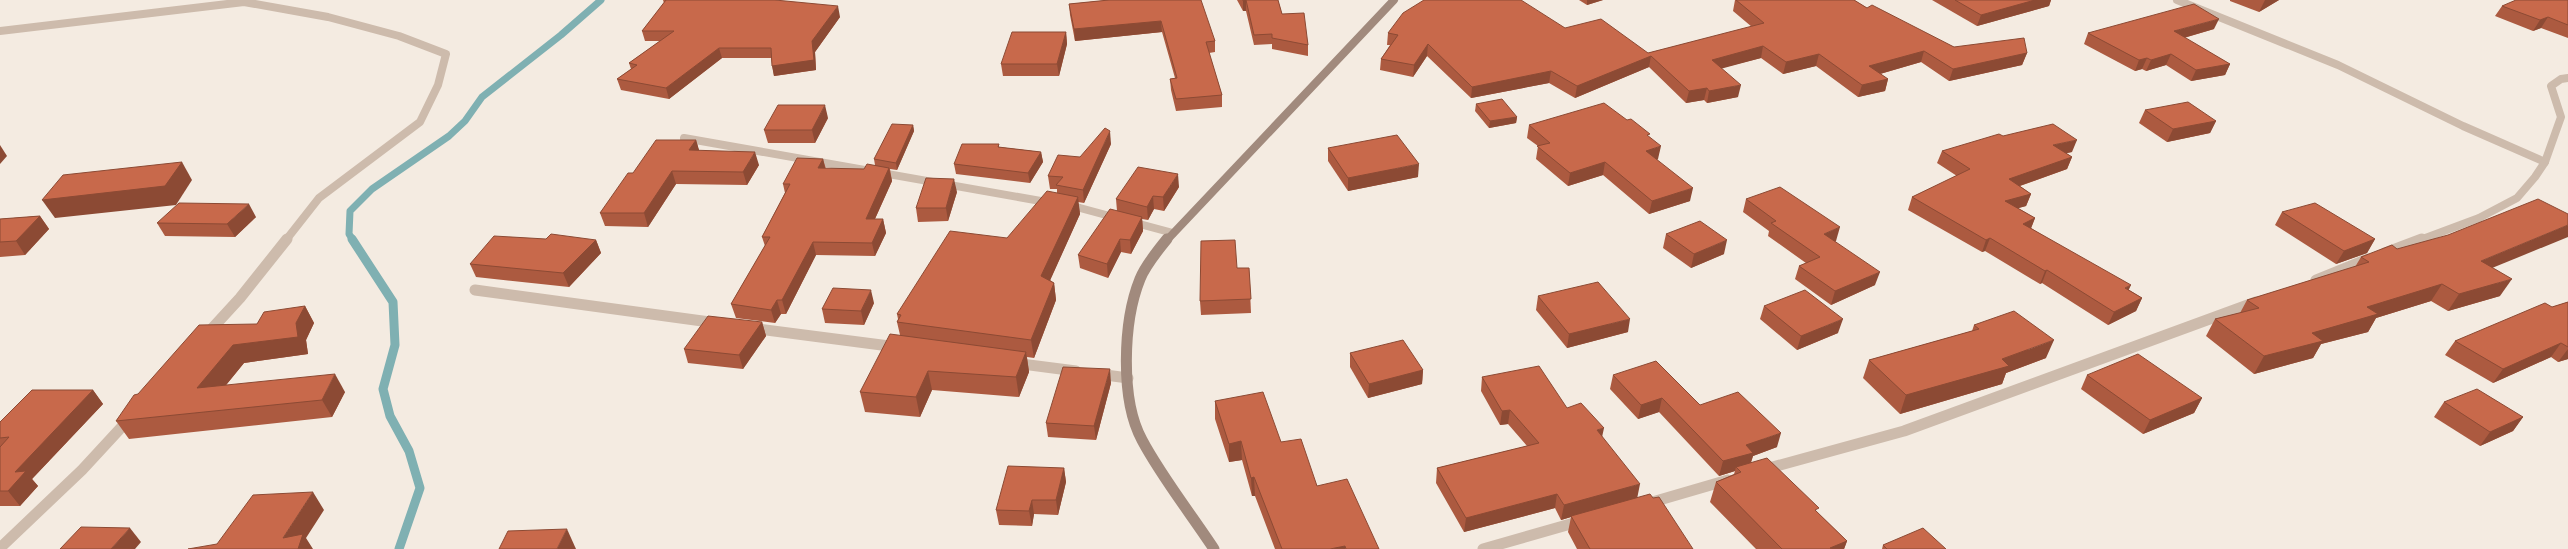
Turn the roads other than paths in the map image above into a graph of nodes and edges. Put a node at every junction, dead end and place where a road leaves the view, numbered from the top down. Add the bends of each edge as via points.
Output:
1 (1394, 0) edge
2 (2177, 0) edge
3 (0, 31) edge
4 (2568, 78) edge
5 (684, 138) edge
6 (2545, 162) junction
7 (1173, 233) junction
8 (2302, 285) edge
9 (475, 290) dead end
10 (2266, 298) edge
11 (198, 344) edge
12 (912, 349) edge
13 (1006, 362) edge
14 (1128, 378) junction
15 (135, 413) edge
16 (1639, 505) edge
17 (1593, 518) edge
18 (0, 548) edge
19 (1214, 549) edge
20 (1483, 549) edge

1 - 7 street
2 - 6 street via 2338,65 2463,126
3 - 11 street via 244,2 328,17 399,36 446,54 438,85 420,122 319,198 240,298
4 - 6 street via 2561,79 2551,86 2561,117
5 - 7 street via 1080,208
6 - 8 street via 2517,198 2479,218
7 - 14 street via 1140,278 1131,311 1127,347
9 - 12 street
10 - 16 street via 1904,431
13 - 14 street
14 - 19 street via 1129,398 1141,439
15 - 18 street via 82,470
17 - 20 street

